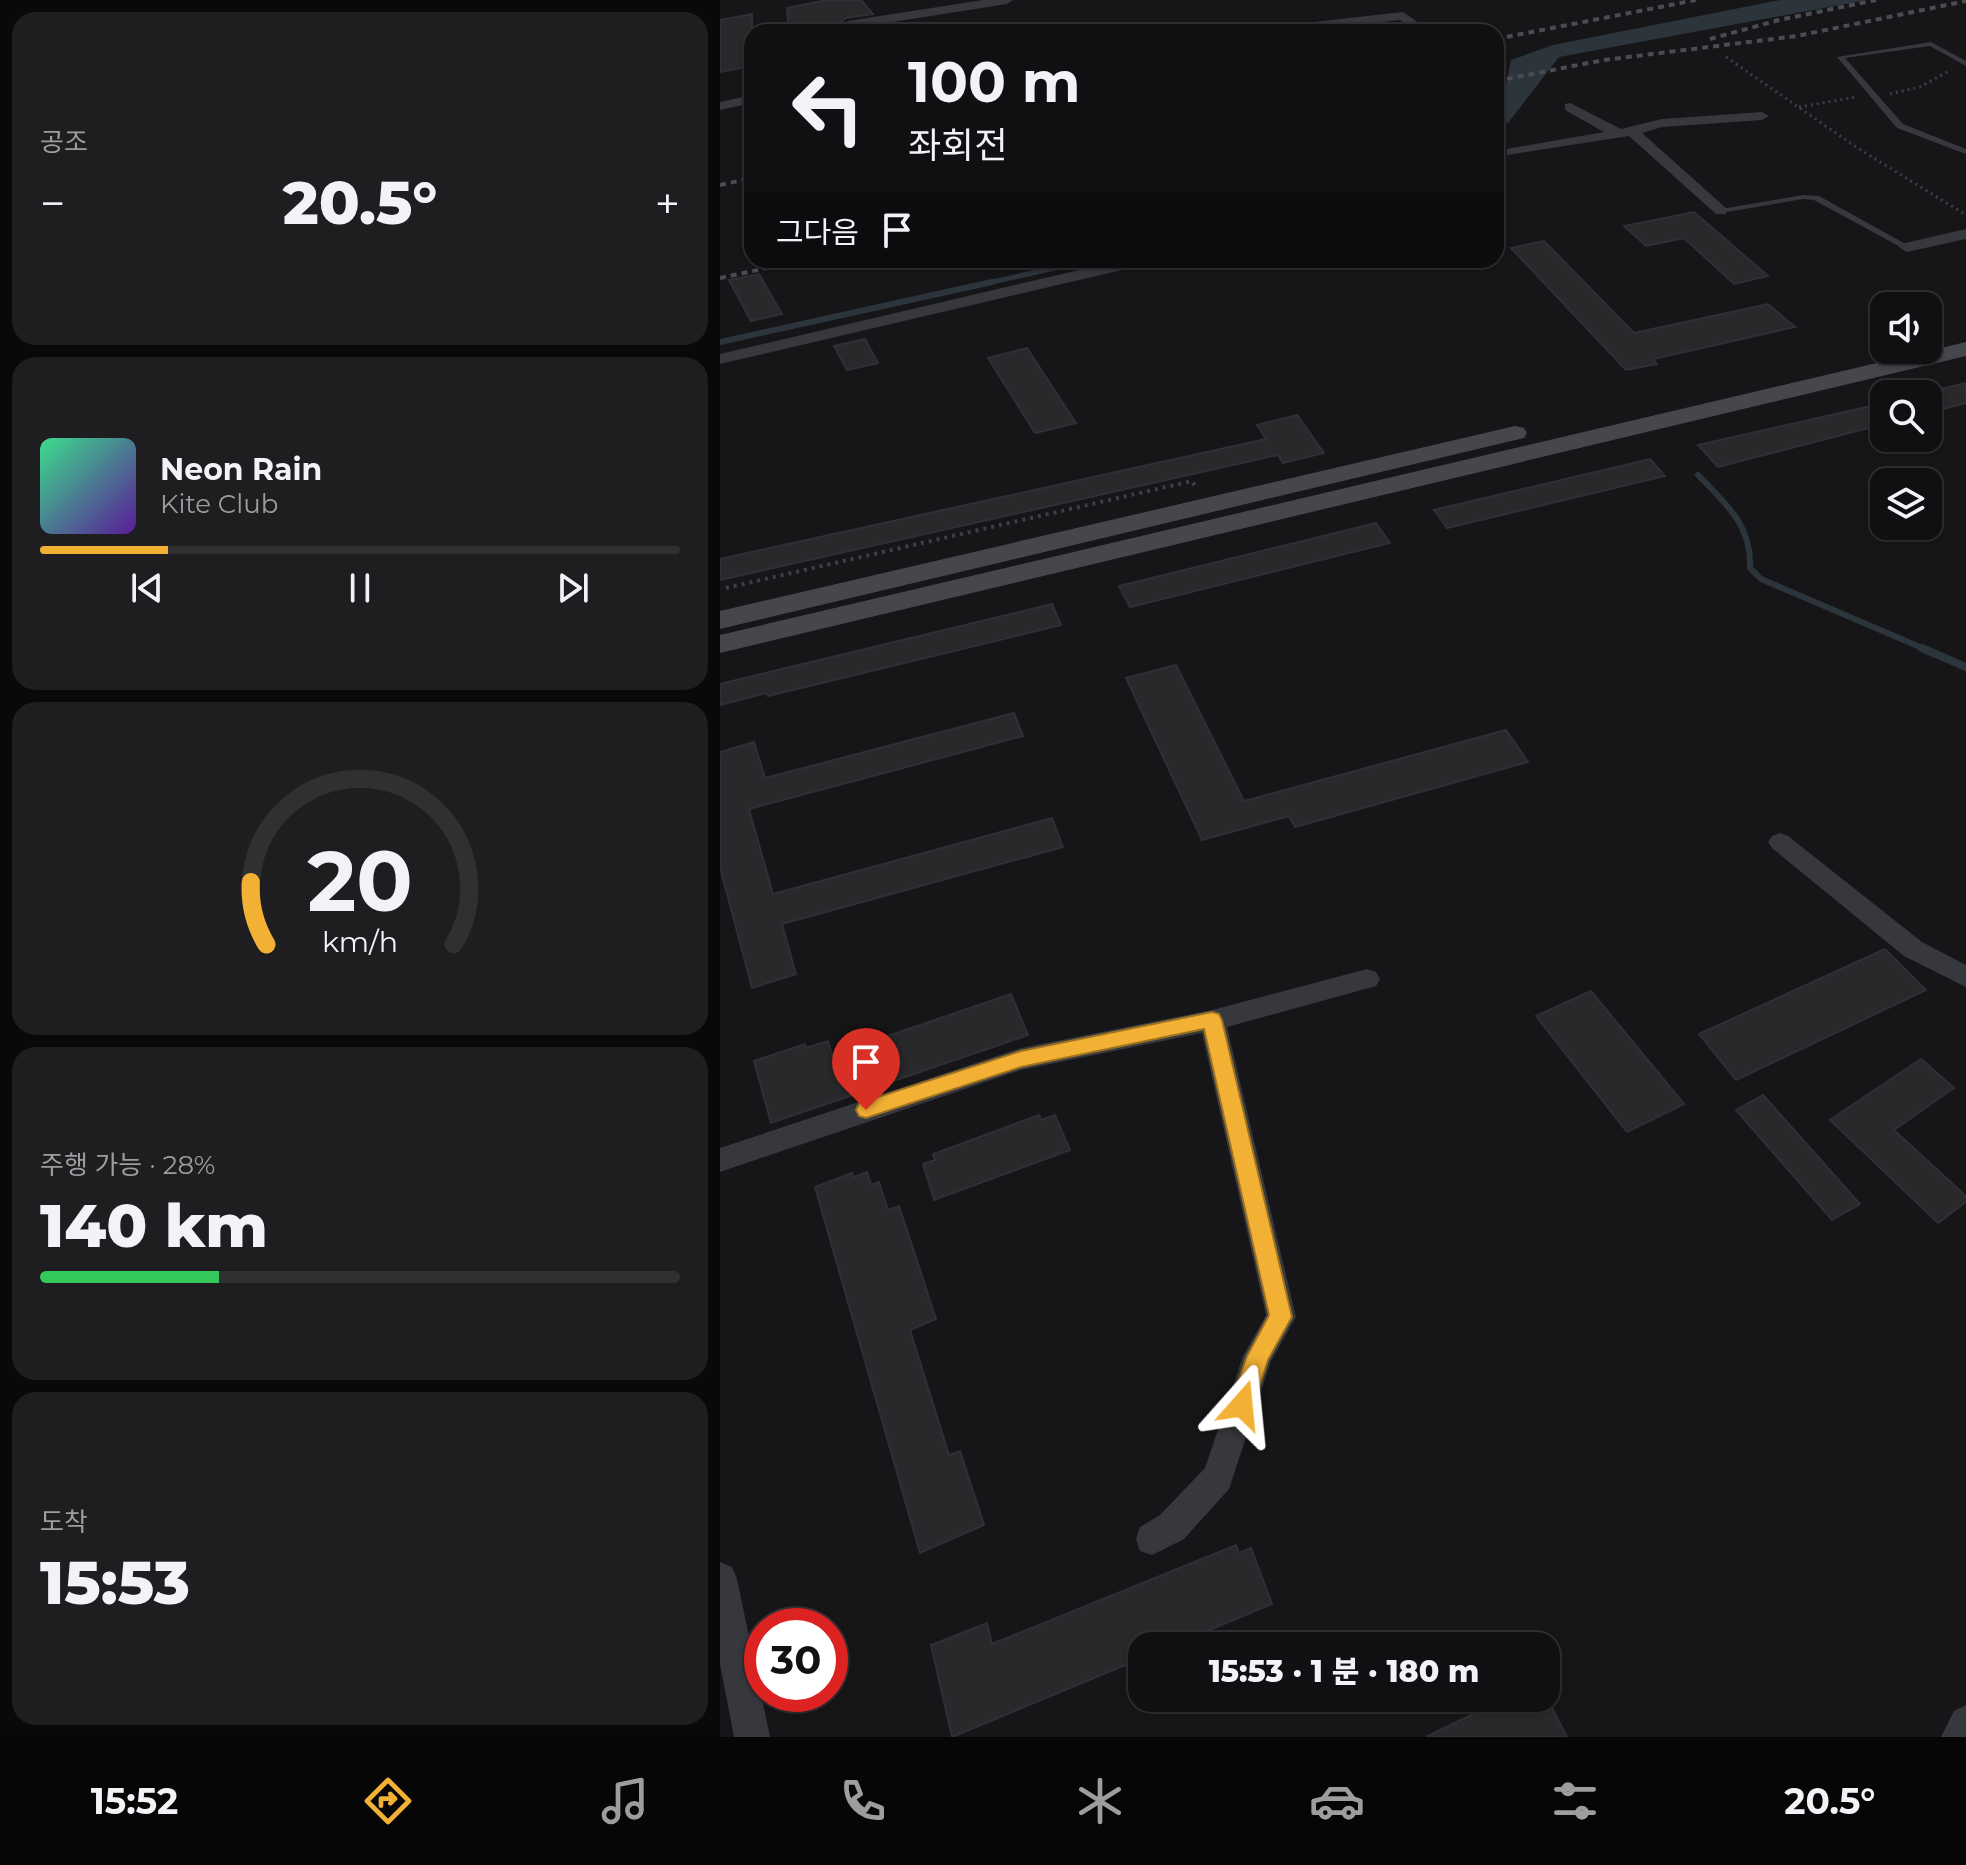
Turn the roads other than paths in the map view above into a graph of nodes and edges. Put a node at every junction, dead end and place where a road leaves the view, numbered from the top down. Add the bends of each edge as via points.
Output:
1 (1007, 0) edge
2 (1413, 0) edge
3 (1403, 16) junction
4 (854, 24) edge
5 (1332, 24) edge
6 (1414, 24) edge
7 (1965, 64) edge
8 (744, 101) edge
9 (720, 106) edge
10 (1570, 107) dead end
11 (1762, 116) dead end
12 (1624, 132) junction
13 (1512, 152) dead end
14 (1966, 152) edge
15 (1721, 211) joint
16 (1966, 234) edge
17 (1907, 247) joint
18 (1109, 268) edge
19 (1966, 328) edge
20 (1942, 333) edge
21 (1966, 349) edge
22 (1870, 350) edge
23 (720, 359) edge
24 (720, 620) edge
25 (720, 644) edge
26 (1780, 842) dead end
27 (1966, 977) edge
28 (1367, 979) dead end
29 (1212, 1020) junction
30 (720, 1160) edge
31 (1152, 1539) dead end
32 (720, 1579) edge
33 (1966, 1723) edge
34 (752, 1737) edge
35 (1959, 1737) edge

1 - 4 street
2 - 3 street
3 - 5 street
3 - 6 street
7 - 14 lane via 1931,44 1840,57 1900,126
8 - 9 street
10 - 12 street
11 - 12 street via 1662,123
12 - 13 street
12 - 15 street
15 - 17 lane via 1816,198
16 - 17 street
18 - 23 street
19 - 20 main road
21 - 25 main road
22 - 24 main road
26 - 27 street via 1913,949
28 - 29 street
29 - 30 street via 1021,1059
29 - 31 street via 1281,1317 1258,1356 1218,1478 1172,1527
32 - 34 street
33 - 35 street

